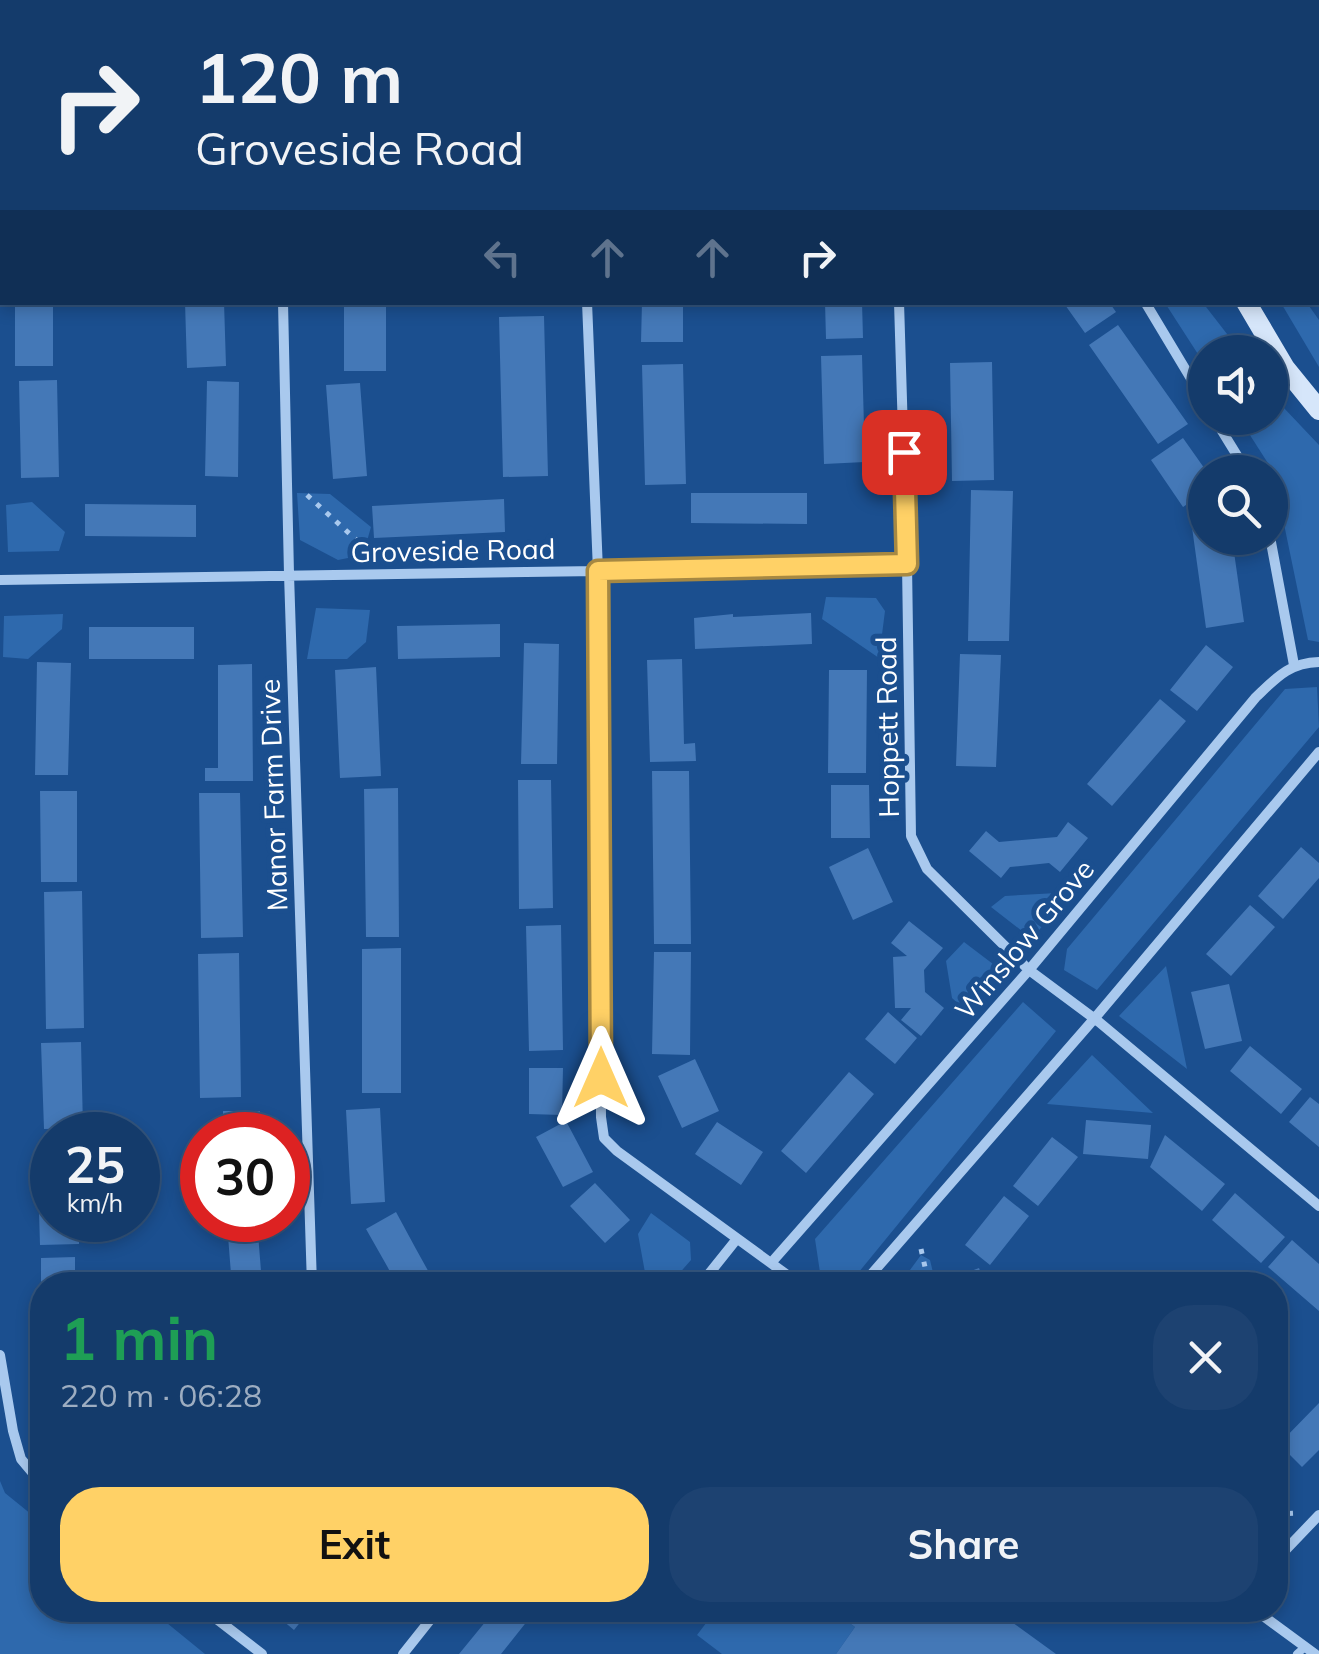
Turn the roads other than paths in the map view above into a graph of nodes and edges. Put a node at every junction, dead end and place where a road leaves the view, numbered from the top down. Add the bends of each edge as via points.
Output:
1 (283, 305) edge
2 (586, 305) edge
3 (900, 305) edge
4 (1146, 305) edge
5 (1248, 305) edge
6 (1188, 374) edge
7 (1319, 410) edge
8 (1273, 555) edge
9 (907, 564) junction
10 (598, 571) junction
11 (289, 574) junction
12 (0, 580) edge
13 (1319, 662) edge
14 (1294, 665) junction
15 (1319, 752) edge
16 (1029, 970) junction
17 (1094, 1019) junction
18 (1319, 1206) edge
19 (736, 1240) junction
20 (771, 1262) junction
21 (312, 1272) edge
22 (710, 1272) edge
23 (784, 1272) edge
24 (873, 1272) edge
25 (0, 1355) edge
26 (30, 1469) edge
27 (1319, 1515) edge
28 (1288, 1547) edge
29 (221, 1622) edge
30 (428, 1622) edge
31 (1270, 1622) edge
32 (1306, 1652) edge
33 (262, 1654) edge
34 (403, 1654) edge

1 - 11 street, Manor Farm Drive
2 - 10 street
3 - 9 street, Hoppett Road
4 - 6 street
5 - 7 main road
8 - 14 street
9 - 10 street, Groveside Road
9 - 16 street, Hoppett Road via 911,836 927,869
10 - 11 street, Groveside Road
10 - 19 street via 604,1138
11 - 12 street, Groveside Road
11 - 21 street, Manor Farm Drive
13 - 14 street
14 - 16 street, Winslow Grove via 1256,697
15 - 17 street
16 - 17 street, Hoppett Road
16 - 20 street, Winslow Grove
17 - 18 street, Hoppett Road
17 - 24 street
19 - 20 street
19 - 22 street
20 - 23 street
25 - 26 street via 13,1431
27 - 28 street
29 - 33 street
30 - 34 street
31 - 32 street

